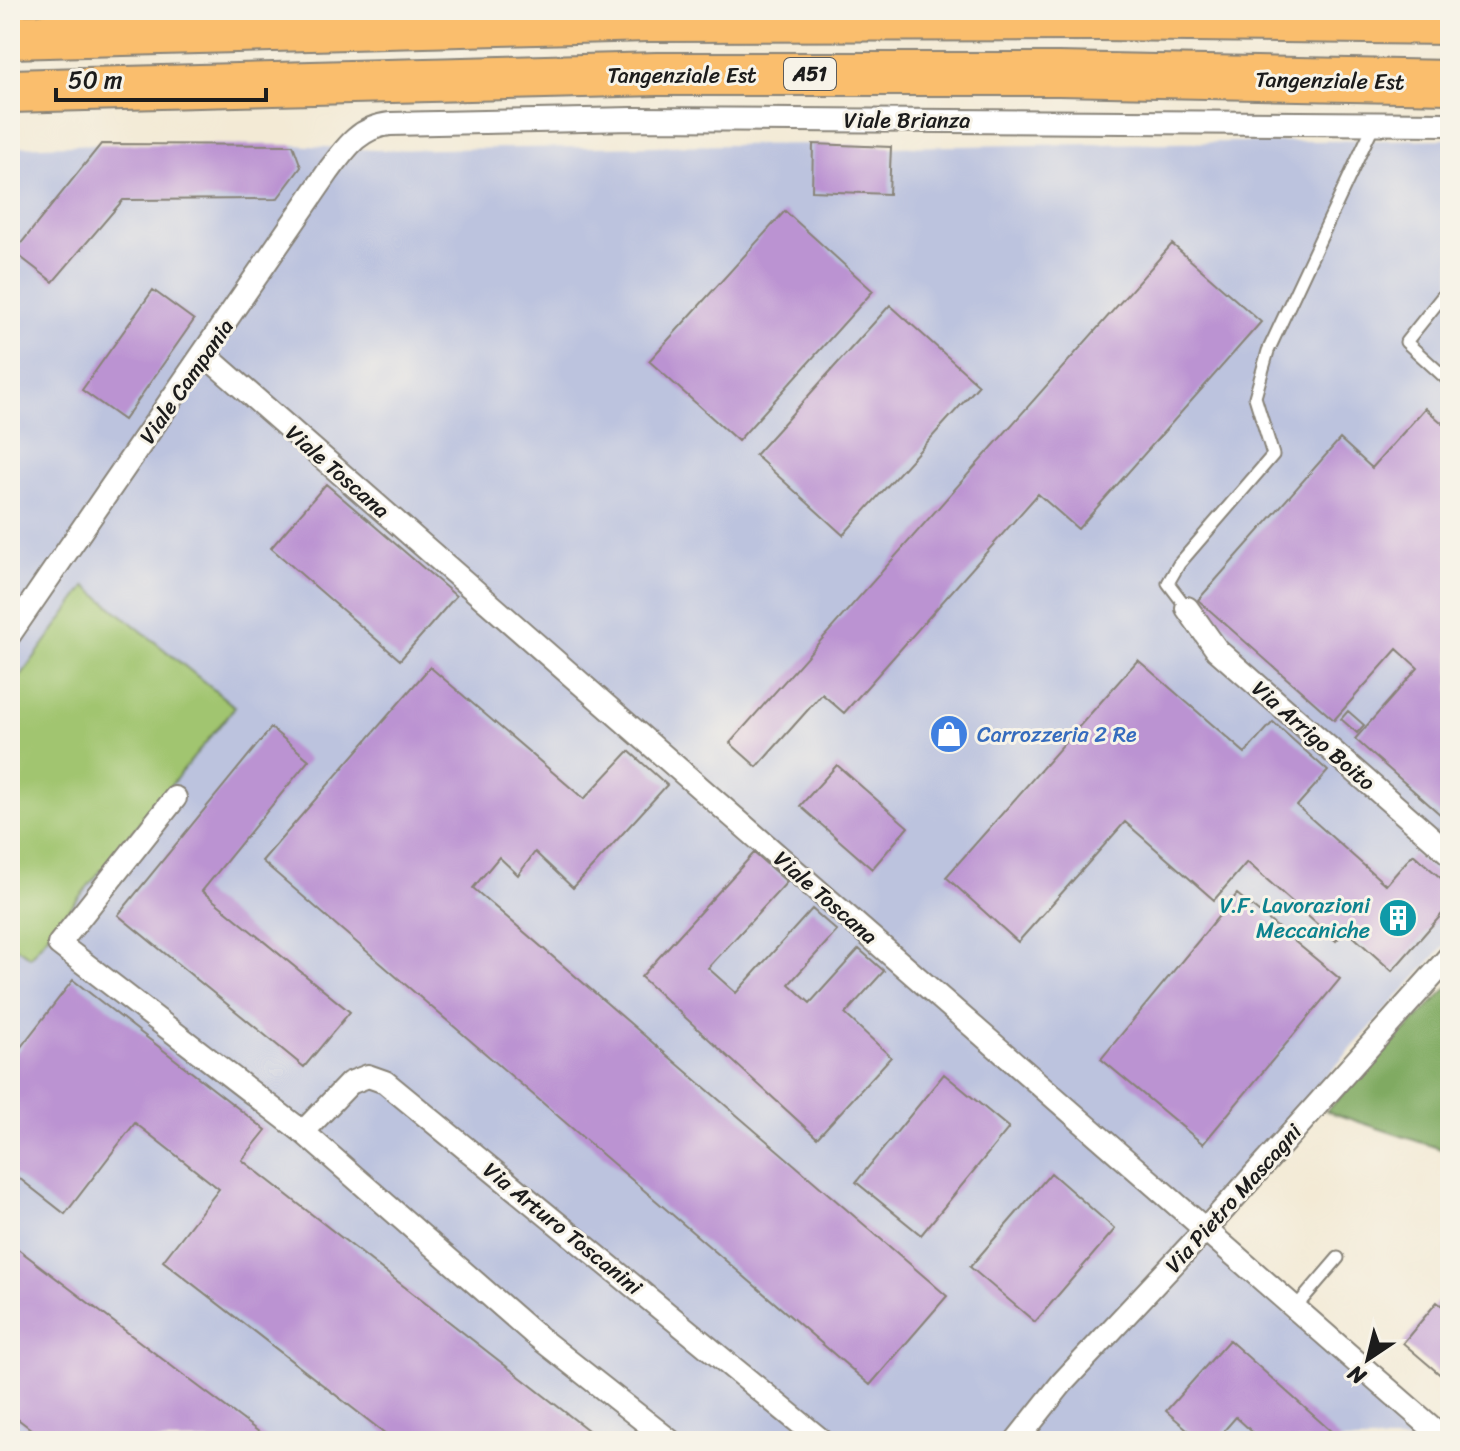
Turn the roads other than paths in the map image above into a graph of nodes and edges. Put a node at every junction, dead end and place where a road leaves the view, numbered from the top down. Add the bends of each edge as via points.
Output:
1 (1450, 23) edge
2 (10, 37) edge
3 (1450, 82) edge
4 (10, 91) edge
5 (1374, 123) junction
6 (1450, 124) edge
7 (365, 130) joint
8 (1450, 287) edge
9 (204, 354) junction
10 (1450, 382) edge
11 (1187, 608) joint
12 (10, 634) edge
13 (175, 798) dead end
14 (1450, 854) edge
15 (1450, 956) edge
16 (303, 1132) junction
17 (1206, 1229) junction
18 (1338, 1258) dead end
19 (1295, 1308) junction
20 (670, 1441) edge
21 (822, 1441) edge
22 (1016, 1441) edge
23 (1447, 1441) edge

1 - 2 highway via 665,20
3 - 4 highway, Tangenziale Est / A51 via 657,74
5 - 6 street, Viale Brianza
5 - 7 street, Viale Brianza via 604,119 390,124
5 - 11 lane via 1268,351 1255,397 1273,455 1168,583
7 - 9 street, Viale Campania via 328,172
8 - 10 lane via 1406,342
9 - 12 street, Viale Campania
9 - 17 street, Viale Toscana
11 - 14 street, Via Arrigo Boito via 1217,650
13 - 16 street via 59,944
15 - 17 street, Via Pietro Mascagni
16 - 20 street via 533,1333
16 - 21 street, Via Arturo Toscanini via 350,1083 368,1076 385,1082
17 - 19 street, Viale Toscana
17 - 22 street, Via Pietro Mascagni via 1062,1383
18 - 19 lane
19 - 23 street, Viale Toscana

